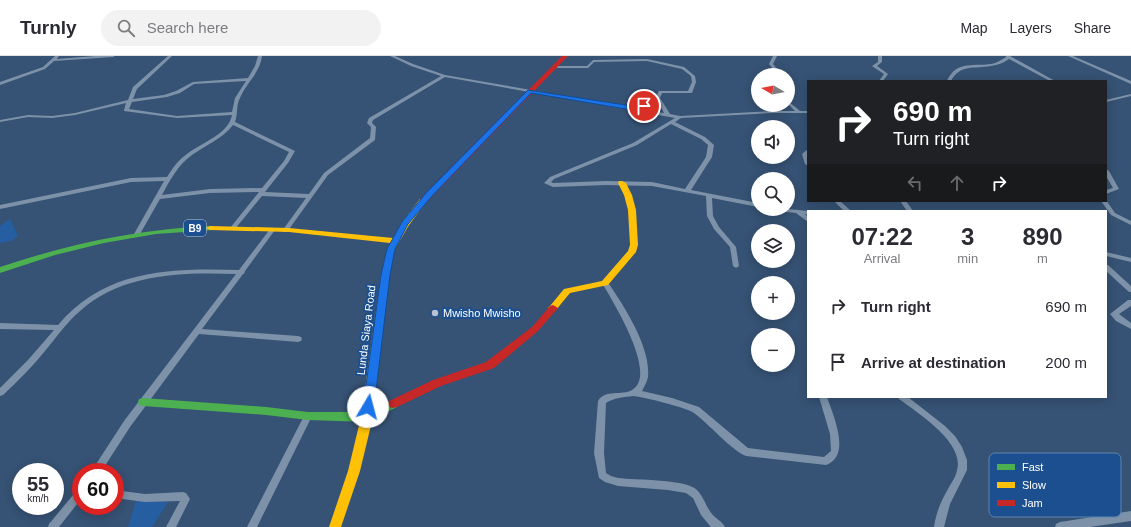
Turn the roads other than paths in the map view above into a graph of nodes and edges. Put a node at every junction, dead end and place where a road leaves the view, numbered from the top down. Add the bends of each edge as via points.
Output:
1 (114, 56) edge
2 (170, 56) edge
3 (260, 56) edge
4 (392, 56) edge
5 (565, 56) edge
6 (775, 56) edge
7 (880, 56) edge
8 (1070, 56) edge
9 (1008, 57) edge
10 (55, 58) edge
11 (554, 67) junction
12 (774, 68) edge
13 (444, 76) junction
14 (248, 79) junction
15 (882, 80) edge
16 (949, 80) edge
17 (1051, 80) edge
18 (1131, 83) edge
19 (0, 84) edge
20 (530, 92) junction
21 (1131, 95) edge
22 (658, 98) junction
23 (130, 101) junction
24 (1107, 101) edge
25 (632, 108) junction
26 (795, 108) edge
27 (799, 112) junction
28 (807, 112) edge
29 (233, 113) junction
30 (668, 115) junction
31 (680, 117) junction
32 (0, 121) edge
33 (232, 123) junction
34 (672, 123) junction
35 (1107, 173) edge
36 (169, 179) junction
37 (622, 183) junction
38 (687, 191) junction
39 (261, 192) junction
40 (1107, 192) edge
41 (309, 196) junction
42 (709, 196) junction
43 (159, 197) junction
44 (838, 202) edge
45 (1105, 202) edge
46 (751, 204) edge
47 (0, 207) edge
48 (847, 210) edge
49 (795, 212) edge
50 (798, 212) junction
51 (807, 213) edge
52 (807, 219) edge
53 (1131, 223) edge
54 (233, 228) junction
55 (272, 230) junction
56 (285, 231) junction
57 (137, 234) junction
58 (394, 241) junction
59 (1107, 254) edge
60 (1131, 260) edge
61 (736, 266) dead end
62 (1107, 268) edge
63 (0, 270) edge
64 (242, 272) junction
65 (605, 283) junction
66 (1131, 290) edge
67 (1131, 302) edge
68 (0, 326) edge
69 (1131, 326) edge
70 (59, 328) junction
71 (197, 331) junction
72 (298, 339) dead end
73 (0, 393) edge
74 (634, 393) junction
75 (823, 398) edge
76 (903, 398) edge
77 (143, 402) junction
78 (308, 416) junction
79 (367, 417) junction
80 (102, 463) edge
81 (124, 495) edge
82 (72, 503) edge
83 (1131, 516) edge
84 (53, 527) edge
85 (171, 527) edge
86 (252, 527) edge
87 (335, 527) edge
88 (720, 527) edge
89 (939, 527) edge
90 (1060, 527) edge

1 - 10 street
2 - 23 street via 135,88
3 - 14 street via 259,66
4 - 13 street via 412,66
5 - 11 main road, Lunda Siaya Road
6 - 12 street via 771,64
7 - 15 street via 880,61 874,66 886,74
8 - 18 street
9 - 16 street via 993,65 958,68 953,71
9 - 17 street
10 - 19 street via 41,69
11 - 20 main road, Lunda Siaya Road
11 - 22 street via 588,68 593,60 643,59 682,68 693,76 694,82 690,92 661,92
13 - 20 street
13 - 41 street via 371,118 369,122 374,129 373,140 330,171
14 - 23 street via 193,83 165,96
14 - 29 street via 235,103
20 - 25 street
20 - 58 main road, Lunda Siaya Road via 422,202
21 - 24 street
22 - 25 street via 648,101 642,107
22 - 30 street
23 - 29 street via 125,107 126,110 171,116
23 - 32 street via 63,115 28,116
25 - 30 street
26 - 27 street
27 - 28 street
27 - 31 street
29 - 33 street
30 - 31 street
31 - 34 street
33 - 36 street via 224,132 182,160
33 - 39 street via 292,151
34 - 37 street via 635,144 546,182 553,185
34 - 38 street via 703,138 711,145 709,157
35 - 40 street via 1116,189
36 - 43 street
36 - 47 street via 131,180
37 - 38 street via 652,184
37 - 65 main road via 632,210 633,249
38 - 42 street
39 - 41 street
39 - 43 street via 210,192
39 - 54 street
41 - 56 street
42 - 46 street
42 - 61 street via 710,216 716,228 733,247
43 - 57 street
44 - 48 street
45 - 53 street via 1113,214
49 - 50 street
50 - 51 street
50 - 52 street
54 - 55 main road, B9
54 - 57 main road, B9 via 183,229
55 - 56 main road, B9
55 - 64 street
56 - 58 main road, B9
57 - 63 main road, B9 via 61,250
58 - 79 main road, Lunda Siaya Road via 385,275
59 - 60 street
62 - 66 street
64 - 70 street via 171,273 123,284 91,298
64 - 71 street
65 - 74 street via 632,330 641,353 645,375 641,386
65 - 79 main road via 567,291 535,329 490,365 437,383
67 - 69 street via 1114,314
68 - 70 street
70 - 73 street
71 - 72 street
71 - 77 street
74 - 75 street via 696,409 746,452 826,461 834,456 835,447
74 - 88 street via 609,396 602,401 599,453 602,475 608,480 622,483 692,490 709,520
76 - 89 street via 940,425 962,459 962,468 945,503
77 - 78 main road
77 - 80 street
78 - 79 main road
78 - 86 street
79 - 87 main road, Lunda Siaya Road via 354,471
81 - 85 street via 145,498 183,496 184,502
82 - 84 street
83 - 90 street

